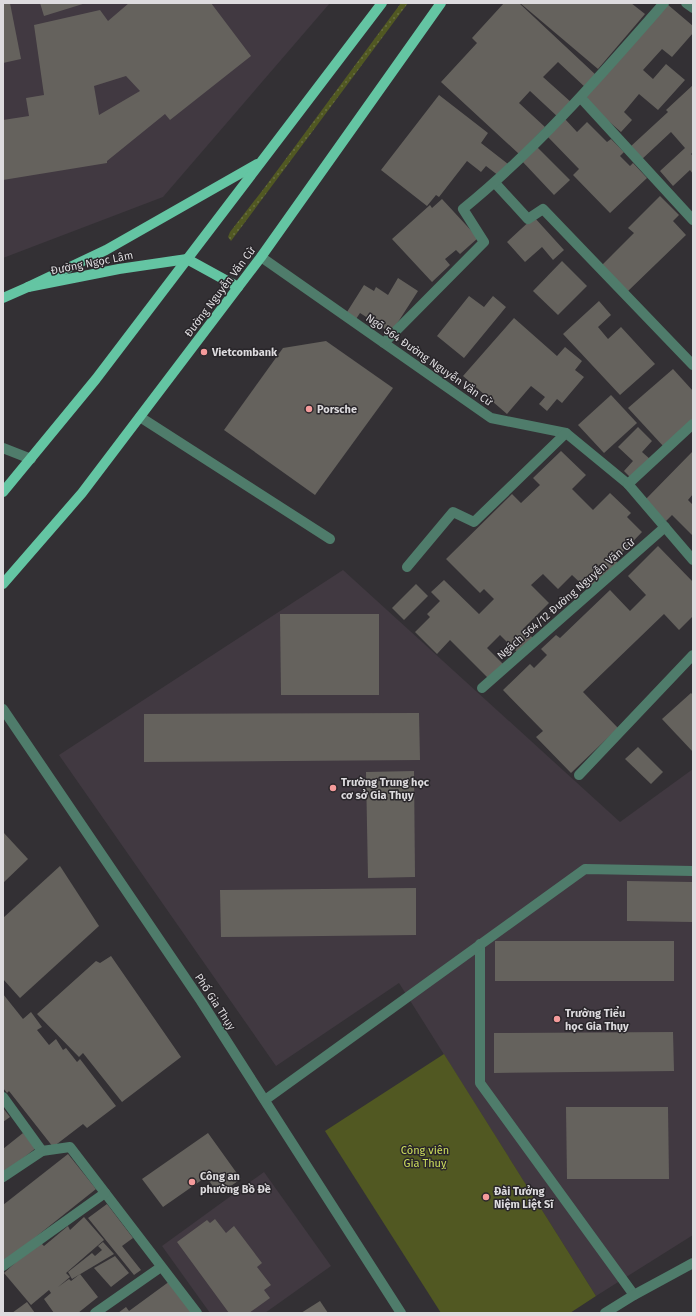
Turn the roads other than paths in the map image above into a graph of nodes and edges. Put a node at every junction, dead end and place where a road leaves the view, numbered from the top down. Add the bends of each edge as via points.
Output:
1 (382, 3) edge
2 (441, 3) edge
3 (664, 3) edge
4 (686, 3) edge
5 (693, 8) edge
6 (581, 98) junction
7 (260, 162) junction
8 (495, 183) junction
9 (693, 220) edge
10 (261, 257) junction
11 (187, 259) junction
12 (28, 287) junction
13 (238, 287) junction
14 (3, 298) edge
15 (384, 343) junction
16 (693, 364) edge
17 (140, 417) junction
18 (693, 424) edge
19 (566, 433) junction
20 (3, 448) edge
21 (31, 459) junction
22 (628, 484) junction
23 (3, 492) edge
24 (665, 527) junction
25 (330, 538) dead end
26 (693, 560) edge
27 (407, 568) dead end
28 (3, 584) edge
29 (693, 655) edge
30 (482, 688) dead end
31 (3, 709) edge
32 (579, 775) dead end
33 (693, 871) edge
34 (480, 944) junction
35 (3, 1097) edge
36 (265, 1100) junction
37 (42, 1151) junction
38 (3, 1177) edge
39 (105, 1194) junction
40 (693, 1263) edge
41 (3, 1266) edge
42 (161, 1267) junction
43 (634, 1295) junction
44 (95, 1313) edge
45 (197, 1313) edge
46 (401, 1313) edge
47 (605, 1313) edge

1 - 7 main road
2 - 10 main road, Đường Nguyễn Văn Cừ
3 - 6 street
4 - 5 street
6 - 8 street
6 - 9 street
7 - 11 main road
7 - 12 main road via 133,236
8 - 15 street via 463,209 484,242
8 - 16 street via 528,219 543,209
10 - 13 main road, Đường Nguyễn Văn Cừ
10 - 15 street, Ngõ 564 Đường Nguyễn Văn Cừ
11 - 12 main road, Đường Ngọc Lâm
11 - 13 main road
11 - 21 main road via 96,379
12 - 14 main road, Đường Ngọc Lâm
13 - 17 main road, Đường Nguyễn Văn Cừ
15 - 19 street, Ngõ 564 Đường Nguyễn Văn Cừ via 491,418
17 - 25 street
17 - 28 main road, Đường Nguyễn Văn Cừ via 82,493
18 - 22 street
19 - 22 street, Ngõ 564 Đường Nguyễn Văn Cừ
19 - 27 street via 474,522 452,512
20 - 21 street
21 - 23 main road
22 - 24 street, Ngõ 564 Đường Nguyễn Văn Cừ
24 - 26 street, Ngõ 564 Đường Nguyễn Văn Cừ
24 - 30 street, Ngách 564/12 Đường Nguyễn Văn Cừ
29 - 32 street
31 - 36 street, Phố Gia Thụy
33 - 34 street via 585,869
34 - 36 street
34 - 43 street via 480,1083
35 - 37 street
36 - 46 street, Phố Gia Thụy
37 - 38 street
37 - 39 street via 70,1147
39 - 41 street
39 - 42 street
40 - 43 street
42 - 44 street
42 - 45 street
43 - 47 street

